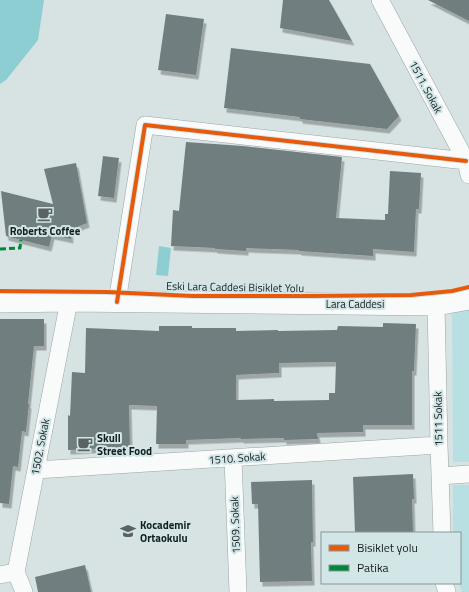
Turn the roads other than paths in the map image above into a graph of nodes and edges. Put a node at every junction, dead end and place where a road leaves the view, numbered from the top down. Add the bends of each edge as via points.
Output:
1 (380, 0) edge
2 (467, 168) edge
3 (469, 299) edge
4 (69, 301) junction
5 (0, 302) edge
6 (117, 302) junction
7 (436, 305) junction
8 (439, 445) junction
9 (232, 458) junction
10 (36, 470) junction
11 (469, 474) edge
12 (440, 476) junction
13 (442, 532) edge
14 (8, 573) edge
15 (24, 592) edge
16 (238, 592) edge

1 - 2 street, 1511. Sokak
2 - 6 street via 145,125
3 - 7 street, Lara Caddesi
4 - 5 street, Lara Caddesi
4 - 6 street, Lara Caddesi
4 - 10 street, 1502. Sokak
6 - 7 street, Lara Caddesi
7 - 8 street, 1511 Sokak
8 - 9 street, 1510. Sokak
8 - 12 street, 1511 Sokak
9 - 10 street, 1510. Sokak
9 - 16 street, 1509. Sokak
10 - 14 street, 1502. Sokak
11 - 12 street
12 - 13 street, 1511 Sokak
14 - 15 street, 1502. Sokak

